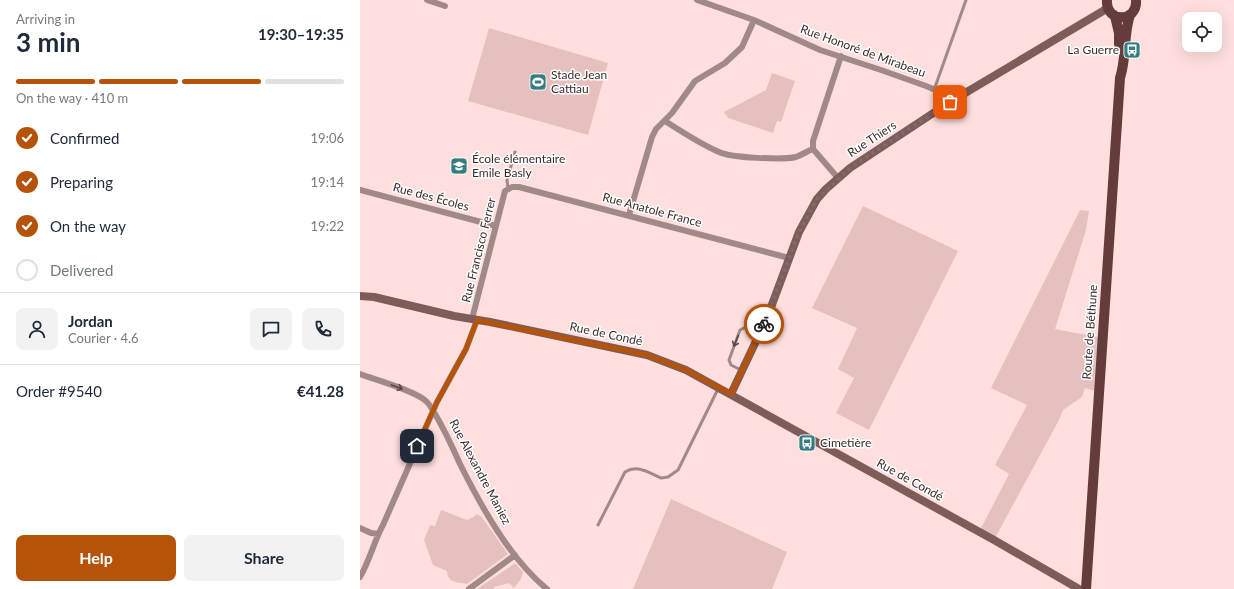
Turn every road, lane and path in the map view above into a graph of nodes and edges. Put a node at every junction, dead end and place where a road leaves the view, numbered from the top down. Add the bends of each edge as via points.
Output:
1 (428, 0) edge
2 (697, 0) edge
3 (966, 0) edge
4 (1136, 0) edge
5 (712, 2) edge
6 (445, 6) dead end
7 (1110, 8) edge
8 (1130, 15) junction
9 (754, 20) junction
10 (841, 56) junction
11 (1120, 78) junction
12 (934, 90) junction
13 (950, 102) junction
14 (665, 120) junction
15 (813, 149) junction
16 (515, 152) dead end
17 (838, 178) junction
18 (508, 188) junction
19 (360, 190) edge
20 (629, 215) junction
21 (496, 226) junction
22 (789, 258) junction
23 (360, 296) edge
24 (475, 319) junction
25 (765, 323) junction
26 (742, 370) junction
27 (360, 374) edge
28 (718, 387) junction
29 (731, 394) junction
30 (433, 410) junction
31 (598, 526) dead end
32 (360, 528) edge
33 (378, 534) junction
34 (516, 555) junction
35 (360, 577) edge
36 (469, 589) edge
37 (547, 589) edge
38 (1079, 589) edge
39 (1086, 589) edge

1 - 6 street
2 - 5 street, Rue Honoré de Mirabeau
3 - 12 lane
4 - 8 main road, Route de Béthune via 1135,8
5 - 9 street, Rue Honoré de Mirabeau
7 - 8 main road via 1122,18
7 - 11 main road, Route de Béthune via 1119,33
7 - 13 main road, Rue Thiers
8 - 11 main road, Route de Béthune via 1126,25
9 - 10 street, Rue Honoré de Mirabeau via 820,50
9 - 14 street via 742,46 725,62 695,81
10 - 12 street, Rue Honoré de Mirabeau
10 - 15 street via 812,141
11 - 39 main road, Route de Béthune
12 - 13 street, Rue Honoré de Mirabeau via 943,93
13 - 17 main road, Rue Thiers
14 - 15 street via 698,142 720,153 733,156 796,157
14 - 20 street via 652,137
15 - 17 street
16 - 18 lane via 507,180
17 - 22 main road, Rue Thiers via 817,199 799,232
18 - 20 street, Rue Anatole France via 519,187
18 - 21 street, Rue Francisco Ferrer
19 - 21 street, Rue des Écoles
20 - 22 street, Rue Anatole France
21 - 24 street, Rue Francisco Ferrer
22 - 25 main road, Rue Thiers
23 - 24 main road, Rue de Condé
24 - 28 main road, Rue de Condé via 647,355 686,370
24 - 30 street, Rue Francisco Ferrer via 466,349
25 - 26 main road, Rue Thiers
25 -> 26 lane via 750,325 740,330 728,360
26 - 29 main road, Rue Thiers
27 -> 30 street, Rue Alexandre Maniez via 417,395 429,403
28 - 29 main road, Rue de Condé
28 - 31 lane via 678,470 668,477 661,478 639,468 625,472
29 - 38 main road, Rue de Condé
30 - 33 street, Rue Francisco Ferrer
30 - 34 street, Rue Alexandre Maniez via 484,508
32 - 33 street
33 - 35 street, Rue Francisco Ferrer via 366,568
34 - 36 street
34 - 37 street, Rue Alexandre Maniez

